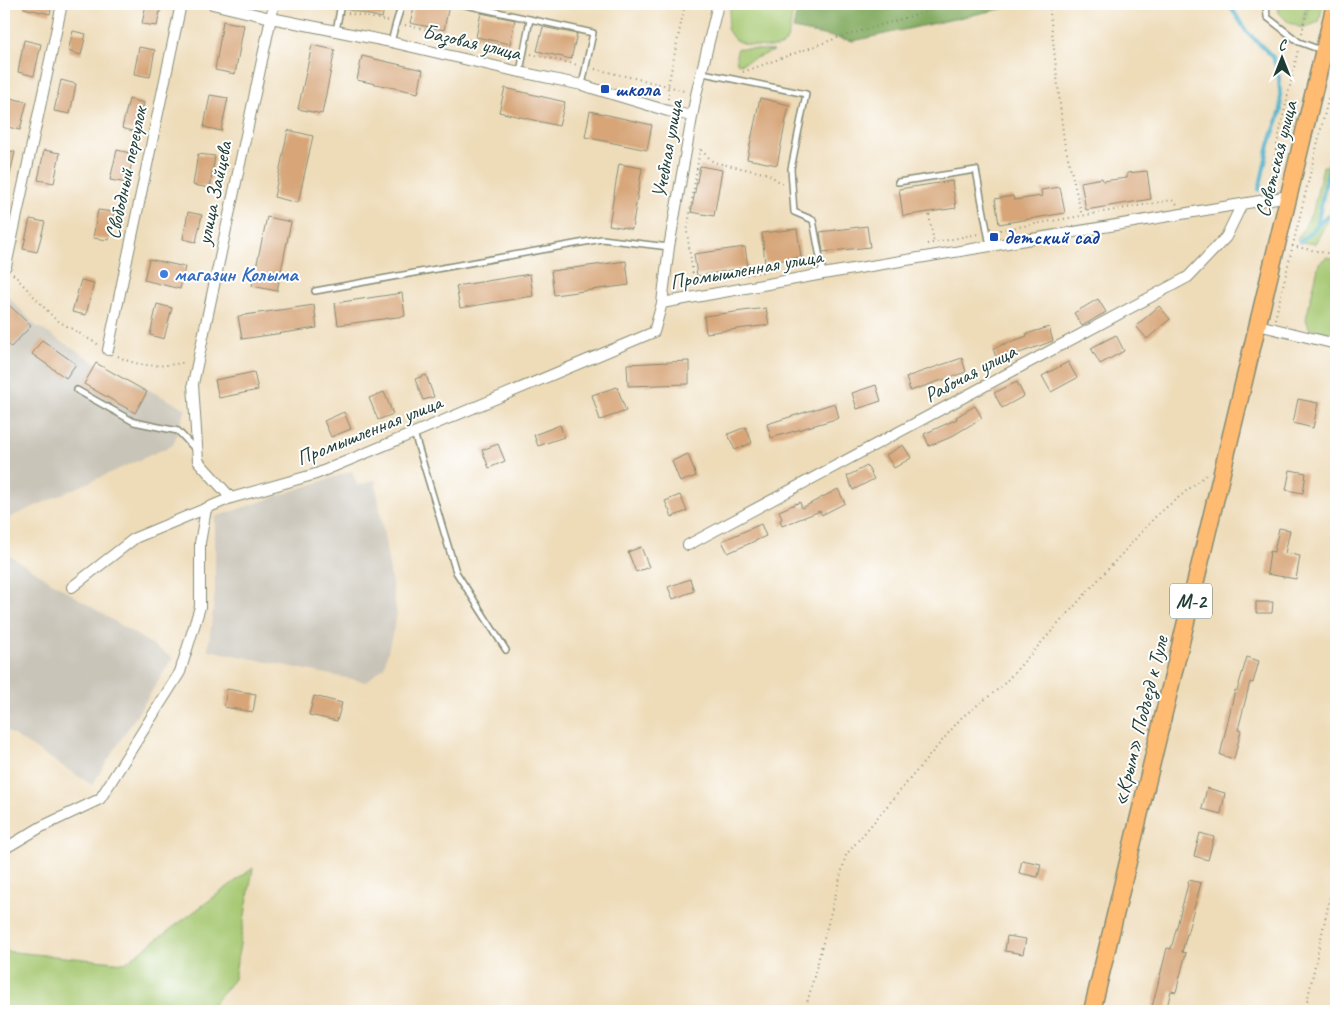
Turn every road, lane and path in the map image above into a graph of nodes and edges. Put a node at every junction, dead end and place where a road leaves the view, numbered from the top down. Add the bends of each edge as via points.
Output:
1 (62, 4) edge
2 (181, 4) edge
3 (212, 4) edge
4 (274, 4) edge
5 (304, 4) edge
6 (341, 4) edge
7 (402, 4) edge
8 (461, 4) edge
9 (685, 4) edge
10 (718, 4) edge
11 (952, 4) edge
12 (1049, 4) edge
13 (1266, 4) edge
14 (1308, 4) edge
15 (1335, 4) edge
16 (339, 11) junction
17 (271, 18) junction
18 (530, 19) junction
19 (396, 23) junction
20 (336, 31) junction
21 (391, 42) junction
22 (1300, 42) junction
23 (1324, 51) junction
24 (523, 52) junction
25 (585, 67) junction
26 (1336, 67) edge
27 (520, 72) junction
28 (703, 73) junction
29 (730, 78) junction
30 (582, 85) junction
31 (668, 86) junction
32 (696, 95) junction
33 (668, 111) junction
34 (692, 116) junction
35 (688, 140) junction
36 (700, 149) junction
37 (898, 182) dead end
38 (793, 191) junction
39 (1289, 196) junction
40 (1264, 201) junction
41 (1242, 204) junction
42 (1191, 213) junction
43 (929, 215) dead end
44 (1082, 216) junction
45 (988, 232) junction
46 (934, 243) junction
47 (924, 245) dead end
48 (1285, 245) junction
49 (991, 246) junction
50 (669, 247) junction
51 (1336, 255) edge
52 (6, 266) joint
53 (772, 271) dead end
54 (823, 274) junction
55 (694, 283) junction
56 (686, 287) dead end
57 (315, 291) dead end
58 (662, 303) junction
59 (1265, 327) junction
60 (1336, 344) edge
61 (108, 350) junction
62 (198, 359) junction
63 (77, 390) dead end
64 (414, 433) junction
65 (198, 451) junction
66 (1225, 460) junction
67 (231, 498) junction
68 (206, 509) junction
69 (688, 545) dead end
70 (72, 587) dead end
71 (506, 650) dead end
72 (4, 849) edge
73 (1336, 898) edge
74 (805, 1011) edge
75 (1092, 1011) edge
76 (1305, 1011) edge

1 - 52 street
2 - 61 street, Свободный переулок
3 - 17 street, Базовая улица
4 - 17 street, улица Зайцева
5 - 16 path
6 - 16 lane
7 - 19 lane
8 - 18 lane
9 - 31 path
10 - 28 street, Учебная улица
11 - 29 path via 837,38
12 - 44 path via 1064,141
13 - 22 lane via 1267,17
14 - 22 path
15 - 23 main road, Советская улица
16 - 19 path
16 - 20 lane
17 - 20 street, Базовая улица
17 - 62 street, улица Зайцева
18 - 24 lane
18 - 25 lane via 593,33
19 - 21 lane
19 - 24 path
20 - 21 street, Базовая улица
21 - 27 street, Базовая улица
22 - 23 lane
22 - 40 path
23 - 39 main road, Советская улица
24 - 25 path
24 - 27 lane
25 - 30 lane
25 - 31 path
26 - 48 path
27 - 30 street, Базовая улица
28 - 29 lane
28 - 32 street, Учебная улица
29 - 38 lane via 806,94 791,168
30 - 33 street, Базовая улица
31 - 32 path
31 - 33 path
32 - 34 street, Учебная улица
33 - 34 street, Базовая улица
34 - 35 street, Учебная улица
35 - 36 path
35 - 50 street, Учебная улица
36 - 38 path via 714,162 768,174
36 - 55 path via 687,232
37 - 45 lane via 976,170
38 - 54 lane via 794,212 812,220
39 - 40 street, Промышленная улица
39 - 48 main road, Советская улица
40 - 41 street, Промышленная улица
41 - 42 street, Промышленная улица
41 - 69 street, Рабочая улица via 1226,237 1188,277
42 - 44 path via 1172,200
42 - 49 street, Промышленная улица
43 - 46 path
44 - 45 path
45 - 46 path
45 - 49 lane
46 - 47 path
48 - 51 path
48 - 59 main road, Советская улица
48 - 59 path
49 - 54 street, Промышленная улица
50 - 57 lane via 602,240
50 - 58 street, Учебная улица
52 - 61 path via 55,319
53 - 55 path
54 - 58 street, Промышленная улица
55 - 56 path
58 - 64 street, Промышленная улица via 654,332
59 - 60 street
59 - 66 main road, «Крым» Подъезд к Туле / М-2
61 - 62 path via 125,360 151,366
62 - 65 street, улица Зайцева via 193,384
63 - 65 lane via 134,422 178,431
64 - 67 street, Промышленная улица via 316,474
64 - 71 lane via 456,572
65 - 67 street, улица Зайцева via 198,461
66 - 74 path via 1157,515 1001,687 962,717 846,855
66 - 75 main road, «Крым» Подъезд к Туле / М-2
67 - 68 street, Промышленная улица
68 - 70 street, Промышленная улица via 135,538
68 - 72 street via 200,543 200,607 180,672 100,799
73 - 76 path via 1330,897

